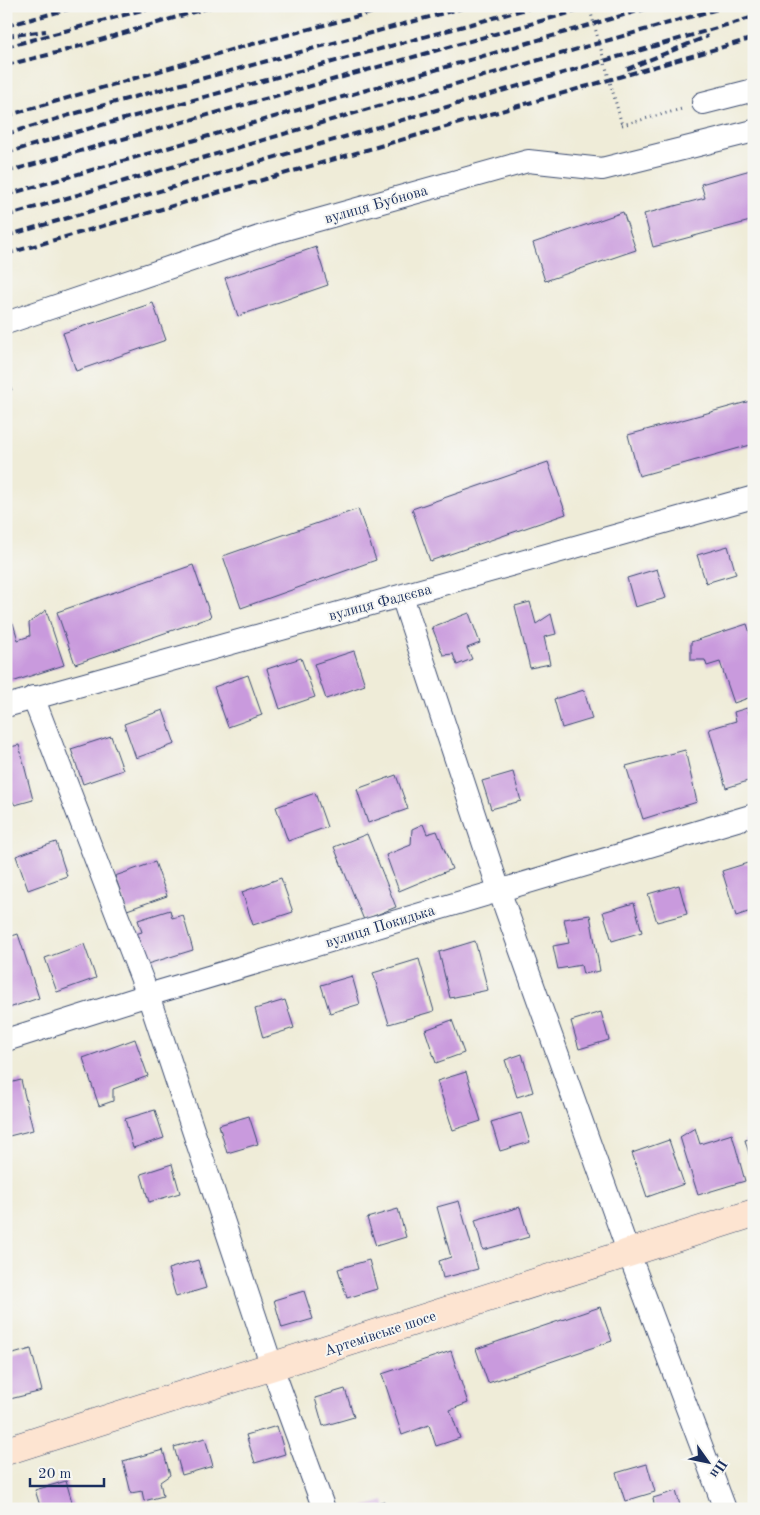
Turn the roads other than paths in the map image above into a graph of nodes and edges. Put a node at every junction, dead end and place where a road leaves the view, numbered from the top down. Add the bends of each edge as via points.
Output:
1 (754, 90) edge
2 (703, 103) road end
3 (754, 131) edge
4 (6, 323) edge
5 (754, 497) edge
6 (402, 596) junction
7 (34, 697) junction
8 (6, 706) edge
9 (754, 815) edge
10 (499, 890) junction
11 (148, 995) junction
12 (6, 1040) edge
13 (754, 1213) edge
14 (629, 1254) junction
15 (272, 1367) junction
16 (6, 1451) edge
17 (324, 1509) edge
18 (725, 1509) edge

1 - 2 street
3 - 4 street, вулиця Бубнова via 602,169 528,161 268,234
5 - 6 street, вулиця Фадєєва
6 - 7 street, вулиця Фадєєва
6 - 10 street
7 - 8 street, вулиця Фадєєва
7 - 11 street
9 - 10 street, вулиця Покидька
10 - 11 street, вулиця Покидька
10 - 14 street
11 - 12 street, вулиця Покидька
11 - 15 street
13 - 14 main road, Артемівське шосе
14 - 15 main road, Артемівське шосе
14 - 18 street
15 - 16 main road, Артемівське шосе
15 - 17 street

